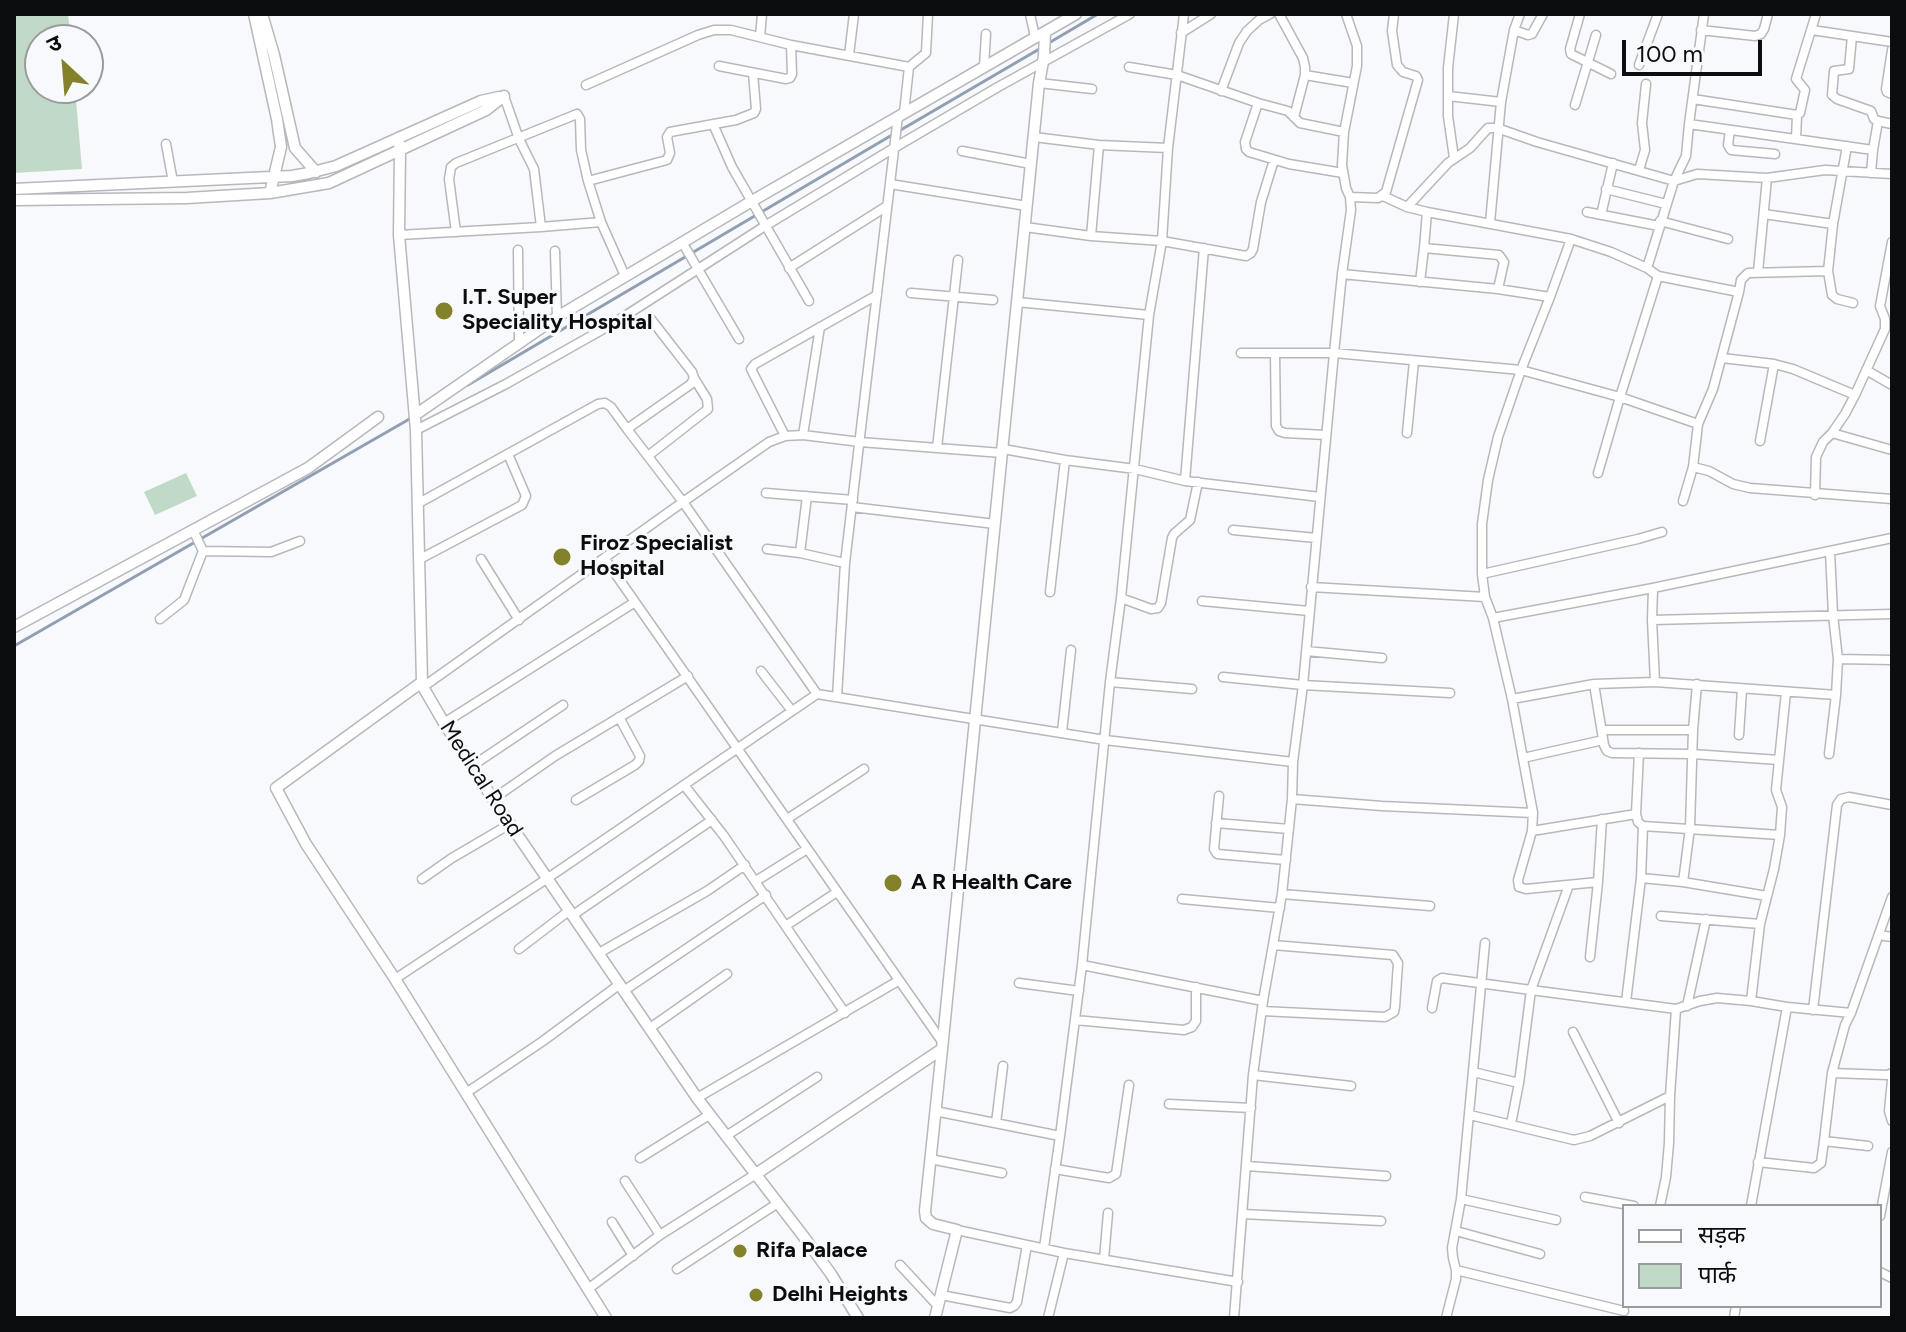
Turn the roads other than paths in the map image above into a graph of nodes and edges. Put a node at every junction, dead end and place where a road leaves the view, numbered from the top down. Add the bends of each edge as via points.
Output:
1 (254, 14) edge
2 (262, 14) edge
3 (762, 14) edge
4 (854, 14) edge
5 (928, 14) edge
6 (1030, 14) edge
7 (1076, 14) edge
8 (1130, 14) edge
9 (1184, 14) edge
10 (1211, 14) edge
11 (1270, 14) edge
12 (1279, 14) edge
13 (1346, 14) edge
14 (1394, 14) edge
15 (1454, 14) edge
16 (1520, 14) edge
17 (1543, 14) edge
18 (1580, 14) edge
19 (1658, 14) edge
20 (1704, 14) edge
21 (1768, 14) edge
22 (1816, 14) edge
23 (1514, 30) junction
24 (1701, 30) junction
25 (1812, 30) junction
26 (1181, 33) junction
27 (986, 34) dead end
28 (1040, 35) junction
29 (1596, 35) dead end
30 (1852, 36) junction
31 (760, 37) junction
32 (1892, 42) edge
33 (791, 45) junction
34 (1892, 50) edge
35 (849, 55) junction
36 (1044, 55) junction
37 (1588, 63) junction
38 (1639, 65) dead end
39 (719, 66) dead end
40 (909, 67) junction
41 (984, 67) junction
42 (1129, 67) dead end
43 (753, 73) junction
44 (1611, 74) dead end
45 (1177, 75) junction
46 (1305, 75) junction
47 (1039, 83) junction
48 (1353, 83) junction
49 (1646, 84) dead end
50 (586, 85) dead end
51 (1092, 89) dead end
52 (1221, 91) junction
53 (1892, 94) edge
54 (504, 96) joint
55 (1448, 96) junction
56 (1693, 99) junction
57 (1501, 102) junction
58 (1258, 103) junction
59 (1575, 105) dead end
60 (901, 114) junction
61 (1797, 115) junction
62 (1294, 117) junction
63 (1878, 121) junction
64 (713, 124) junction
65 (1689, 124) junction
66 (1892, 124) edge
67 (1497, 128) junction
68 (1730, 130) junction
69 (1344, 132) junction
70 (1034, 137) junction
71 (519, 139) junction
72 (895, 139) junction
73 (1796, 139) junction
74 (166, 144) dead end
75 (399, 144) junction
76 (1099, 145) junction
77 (1847, 146) junction
78 (1168, 148) junction
79 (1873, 150) junction
80 (962, 151) dead end
81 (1775, 154) dead end
82 (1454, 158) junction
83 (1274, 160) junction
84 (1613, 163) junction
85 (1031, 164) junction
86 (1639, 170) junction
87 (1843, 171) junction
88 (316, 172) junction
89 (1343, 173) junction
90 (1871, 173) junction
91 (1892, 174) edge
92 (274, 177) junction
93 (1767, 178) junction
94 (588, 181) junction
95 (1674, 181) junction
96 (173, 182) junction
97 (890, 184) junction
98 (14, 189) edge
99 (1606, 189) junction
100 (270, 193) junction
101 (1383, 196) junction
102 (1350, 197) junction
103 (14, 200) edge
104 (752, 201) junction
105 (1666, 204) junction
106 (887, 206) junction
107 (1027, 206) junction
108 (1407, 207) junction
109 (1427, 212) junction
110 (1587, 212) dead end
111 (1764, 214) junction
112 (1601, 215) junction
113 (601, 222) junction
114 (1490, 223) junction
115 (1660, 223) junction
116 (1833, 224) junction
117 (765, 226) junction
118 (541, 227) junction
119 (1025, 227) junction
120 (456, 232) junction
121 (399, 235) junction
122 (1091, 236) junction
123 (1571, 239) junction
124 (1728, 239) dead end
125 (1162, 241) junction
126 (682, 242) junction
127 (1892, 242) edge
128 (1204, 248) junction
129 (1424, 248) junction
130 (518, 250) dead end
131 (555, 251) dead end
132 (958, 260) dead end
133 (696, 267) junction
134 (789, 268) junction
135 (1647, 268) junction
136 (1828, 271) junction
137 (1758, 272) junction
138 (1342, 274) junction
139 (625, 276) junction
140 (1658, 276) junction
141 (1420, 282) junction
142 (1498, 289) junction
143 (1739, 292) junction
144 (911, 293) dead end
145 (877, 295) junction
146 (954, 297) junction
147 (1550, 297) junction
148 (993, 300) dead end
149 (809, 301) dead end
150 (1017, 302) junction
151 (1853, 303) dead end
152 (1149, 315) junction
153 (557, 317) junction
154 (650, 318) dead end
155 (820, 327) junction
156 (739, 339) dead end
157 (519, 342) junction
158 (1241, 353) dead end
159 (1275, 353) junction
160 (1334, 353) junction
161 (1722, 358) junction
162 (1414, 361) junction
163 (1774, 364) junction
164 (1521, 370) junction
165 (1866, 370) junction
166 (694, 378) junction
167 (1892, 385) edge
168 (1855, 395) junction
169 (1620, 397) junction
170 (415, 415) junction
171 (378, 417) dead end
172 (1698, 424) junction
173 (627, 429) junction
174 (416, 430) junction
175 (1407, 433) dead end
176 (1832, 433) junction
177 (803, 435) junction
178 (1326, 435) junction
179 (785, 436) junction
180 (1760, 441) dead end
181 (860, 442) junction
182 (937, 448) junction
183 (1892, 450) edge
184 (1002, 451) junction
185 (508, 454) junction
186 (648, 456) junction
187 (1065, 460) junction
188 (1693, 467) junction
189 (1135, 469) junction
190 (1598, 473) dead end
191 (1185, 481) junction
192 (1198, 482) junction
193 (766, 493) dead end
194 (1815, 495) junction
195 (807, 496) junction
196 (1320, 497) junction
197 (1892, 499) edge
198 (1683, 501) dead end
199 (683, 502) junction
200 (419, 503) junction
201 (852, 503) junction
202 (995, 524) junction
203 (193, 530) junction
204 (1233, 530) dead end
205 (1662, 532) dead end
206 (1316, 538) junction
207 (1892, 538) edge
208 (300, 541) dead end
209 (767, 549) dead end
210 (203, 551) junction
211 (1830, 551) junction
212 (800, 553) junction
213 (420, 559) junction
214 (481, 559) dead end
215 (605, 559) junction
216 (845, 563) junction
217 (1482, 574) junction
218 (1311, 587) junction
219 (1653, 588) junction
220 (1050, 592) dead end
221 (1485, 597) junction
222 (1121, 598) junction
223 (1202, 601) dead end
224 (635, 602) junction
225 (1309, 611) junction
226 (1892, 614) edge
227 (1833, 615) junction
228 (1493, 618) junction
229 (160, 619) dead end
230 (519, 620) junction
231 (1652, 620) junction
232 (14, 627) edge
233 (1071, 650) dead end
234 (1306, 651) junction
235 (1382, 658) dead end
236 (1838, 659) junction
237 (1892, 660) edge
238 (761, 671) dead end
239 (688, 676) junction
240 (1223, 677) dead end
241 (1110, 682) junction
242 (1655, 682) junction
243 (422, 684) junction
244 (1594, 684) junction
245 (1697, 684) junction
246 (1303, 685) junction
247 (1192, 689) dead end
248 (1742, 689) junction
249 (1786, 692) junction
250 (1450, 693) dead end
251 (817, 694) junction
252 (1836, 695) junction
253 (837, 697) junction
254 (1512, 699) junction
255 (563, 705) dead end
256 (792, 711) junction
257 (619, 717) junction
258 (975, 718) junction
259 (444, 723) junction
260 (1693, 730) junction
261 (1062, 732) junction
262 (1602, 735) junction
263 (1739, 735) dead end
264 (1105, 740) junction
265 (737, 749) junction
266 (1639, 753) junction
267 (1692, 754) junction
268 (1829, 754) dead end
269 (1523, 758) junction
270 (1779, 760) junction
271 (1293, 762) junction
272 (472, 766) junction
273 (864, 769) dead end
274 (684, 785) junction
275 (1219, 796) dead end
276 (493, 799) junction
277 (1292, 799) junction
278 (576, 800) dead end
279 (1892, 805) edge
280 (1533, 813) junction
281 (1636, 814) junction
282 (787, 819) junction
283 (1602, 819) junction
284 (712, 820) junction
285 (1216, 823) junction
286 (510, 824) junction
287 (1643, 826) junction
288 (1690, 828) junction
289 (1289, 829) junction
290 (1532, 831) junction
291 (1780, 835) junction
292 (807, 849) junction
293 (1286, 860) junction
294 (745, 865) junction
295 (548, 878) junction
296 (1641, 878) junction
297 (422, 879) dead end
298 (756, 881) junction
299 (1598, 882) junction
300 (1683, 882) junction
301 (1569, 885) junction
302 (837, 892) junction
303 (1282, 894) junction
304 (766, 895) junction
305 (1767, 896) junction
306 (1892, 897) edge
307 (1182, 899) dead end
308 (1430, 906) dead end
309 (1280, 908) junction
310 (572, 913) junction
311 (1661, 916) dead end
312 (1706, 919) junction
313 (1760, 924) junction
314 (787, 925) junction
315 (1879, 935) junction
316 (1892, 937) edge
317 (1485, 943) dead end
318 (1273, 945) junction
319 (519, 949) dead end
320 (599, 953) junction
321 (1590, 957) dead end
322 (1082, 965) junction
323 (727, 974) dead end
324 (395, 979) junction
325 (898, 981) junction
326 (1019, 983) dead end
327 (1480, 984) junction
328 (622, 987) junction
329 (1196, 987) junction
330 (1531, 990) junction
331 (1079, 991) junction
332 (1263, 1001) junction
333 (1751, 1001) junction
334 (1626, 1002) junction
335 (1687, 1006) junction
336 (1787, 1007) junction
337 (1432, 1008) dead end
338 (1676, 1009) junction
339 (1813, 1010) junction
340 (1262, 1011) junction
341 (845, 1013) junction
342 (1851, 1013) junction
343 (1075, 1020) junction
344 (650, 1028) junction
345 (1573, 1032) dead end
346 (942, 1046) junction
347 (1003, 1066) dead end
348 (1473, 1072) junction
349 (1832, 1073) junction
350 (1892, 1073) edge
351 (1253, 1075) junction
352 (817, 1077) dead end
353 (1892, 1080) edge
354 (1519, 1083) junction
355 (1129, 1085) dead end
356 (1351, 1086) dead end
357 (466, 1093) junction
358 (1670, 1096) junction
359 (697, 1098) junction
360 (1169, 1104) dead end
361 (1251, 1108) junction
362 (935, 1111) junction
363 (709, 1115) junction
364 (1470, 1115) junction
365 (1892, 1121) edge
366 (996, 1123) junction
367 (1619, 1123) junction
368 (1511, 1124) junction
369 (726, 1136) junction
370 (1060, 1136) junction
371 (1824, 1141) junction
372 (1868, 1146) dead end
373 (1892, 1152) edge
374 (640, 1158) dead end
375 (930, 1159) junction
376 (1758, 1162) junction
377 (1247, 1166) junction
378 (1055, 1169) junction
379 (1002, 1173) dead end
380 (756, 1174) junction
381 (1386, 1176) dead end
382 (625, 1181) dead end
383 (1585, 1197) dead end
384 (1461, 1199) junction
385 (778, 1203) junction
386 (1623, 1204) edge
387 (1660, 1204) edge
388 (1751, 1204) edge
389 (1882, 1205) edge
390 (1108, 1213) dead end
391 (1243, 1214) junction
392 (1556, 1220) dead end
393 (1381, 1221) dead end
394 (612, 1222) dead end
395 (957, 1230) junction
396 (1456, 1231) junction
397 (660, 1235) junction
398 (1027, 1245) junction
399 (1044, 1248) junction
400 (1064, 1253) junction
401 (1540, 1254) dead end
402 (633, 1256) junction
403 (1104, 1259) junction
404 (900, 1265) dead end
405 (677, 1269) dead end
406 (1456, 1270) junction
407 (1238, 1282) junction
408 (588, 1289) junction
409 (940, 1301) junction
410 (1623, 1312) edge
411 (606, 1318) edge
412 (858, 1318) edge
413 (935, 1318) edge
414 (1048, 1318) edge
415 (1234, 1318) edge
416 (1446, 1318) edge

1 - 92 street via 281,147
2 - 88 street via 295,148
3 - 31 street
4 - 35 street
5 - 40 street via 926,53
6 - 28 street
7 - 28 street
8 - 36 street
9 - 26 street
10 - 26 street
11 - 52 street via 1239,43
12 - 46 street via 1303,58
13 - 48 street via 1357,46
14 - 101 street via 1397,65 1418,80
15 - 55 street
16 - 23 street
17 - 23 street via 1532,34
18 - 37 street via 1570,49
19 - 38 street
20 - 24 street
21 - 24 street via 1764,29 1755,36
22 - 25 street
23 - 57 street
24 - 56 street
25 - 30 street
25 - 61 street via 1796,79 1805,90
26 - 45 street
27 - 41 street
28 - 36 street
28 - 41 street
29 - 37 street
30 - 32 street
30 - 63 street via 1849,69 1834,71 1832,95 1871,111
31 - 33 street
31 - 50 street via 714,30
33 - 35 street
33 - 43 street via 790,78
34 - 53 street via 1886,89
35 - 40 street
36 - 47 street
36 - 72 street
37 - 44 street
37 - 59 street
39 - 43 street
40 - 60 street
41 - 60 street
42 - 45 street
43 - 64 street via 754,113
45 - 52 street
45 - 78 street
46 - 48 street
46 - 62 street
47 - 51 street
47 - 70 street
48 - 69 street
49 - 86 street via 1645,150
52 - 58 street
54 - 71 street
54 - 75 street via 486,110
55 - 57 street
55 - 82 street
56 - 61 street
56 - 65 street
57 - 67 street
58 - 62 street
58 - 83 street via 1244,145 1249,152
60 - 72 street
60 - 104 street
61 - 73 street
62 - 69 street via 1300,123
63 - 66 street
63 - 79 street
64 - 94 street via 670,132 670,157 662,162
64 - 104 street
65 - 68 street
65 - 95 street via 1686,156
67 - 82 street via 1484,130
67 - 84 street
67 - 114 street
68 - 73 street
68 - 81 street via 1731,150
69 - 89 street
70 - 76 street
70 - 85 street
71 - 94 street via 577,114
71 - 118 street via 534,169
71 - 120 street via 451,167
72 - 97 street
72 - 117 street
73 - 77 street
74 - 96 street
75 - 88 street
75 - 100 street via 329,183
75 - 121 street, Medical Road
76 - 78 street
76 - 122 street
77 - 79 street
77 - 87 street
78 - 125 street
79 - 90 street
80 - 85 street
82 - 108 street
83 - 89 street
83 - 128 street via 1251,253
84 - 86 street
84 - 99 street
85 - 107 street
86 - 95 street
87 - 90 street
87 - 93 street
87 - 116 street
88 - 92 street
89 - 102 street
90 - 91 street
92 - 96 street
92 - 100 street
93 - 95 street via 1697,174
93 - 111 street
94 - 113 street
95 - 105 street
96 - 98 street
97 - 106 street
97 - 107 street
99 - 105 street
99 - 112 street
100 - 103 street
101 - 102 street
101 - 108 street
102 - 138 street
104 - 117 street
104 - 126 street
105 - 115 street
106 - 134 street
106 - 145 street
107 - 119 street
108 - 109 street
109 - 114 street
109 - 129 street
110 - 112 street
111 - 116 street
111 - 137 street
112 - 115 street
113 - 118 street
113 - 139 street
114 - 123 street
115 - 124 street
115 - 135 street
116 - 136 street
117 - 133 street
117 - 134 street
118 - 120 street
119 - 122 street
119 - 150 street
120 - 121 street
121 - 170 street, Medical Road
122 - 125 street
123 - 135 street
123 - 147 street
125 - 128 street
125 - 152 street
126 - 133 street
126 - 139 street
127 - 165 street via 1880,306 1886,324
128 - 191 street
129 - 141 street
129 - 142 street via 1499,255 1504,262
130 - 157 street
131 - 153 street
132 - 146 street
133 - 156 street
133 - 174 street via 614,323
134 - 149 street
135 - 140 street
136 - 137 street
136 - 151 street via 1832,295
137 - 143 street via 1744,276
138 - 141 street
138 - 160 street
139 - 153 street
140 - 143 street
140 - 169 street
141 - 142 street
142 - 147 street
143 - 161 street
144 - 146 street
145 - 155 street
145 - 181 street
146 - 148 street
146 - 182 street
147 - 164 street
150 - 152 street
150 - 184 street
152 - 189 street
153 - 157 street
154 - 166 street
155 - 177 street
155 - 179 street via 751,369
157 - 170 street
158 - 159 street
159 - 160 street
159 - 178 street via 1279,431
160 - 162 street
160 - 178 street
161 - 163 street
161 - 172 street
162 - 164 street
162 - 175 street
163 - 168 street
163 - 180 street
164 - 169 street
164 - 217 street via 1488,480
165 - 167 street
165 - 168 street
166 - 173 street
166 - 186 street via 708,409
168 - 176 street
169 - 172 street
169 - 190 street
170 - 174 street, Medical Road
171 - 203 street via 308,468
172 - 188 street
173 - 185 street via 611,407 598,404
173 - 186 street
174 - 200 street, Medical Road
176 - 183 street
176 - 194 street via 1816,457
177 - 179 street
177 - 181 street
178 - 196 street
179 - 199 street
181 - 182 street
181 - 201 street
182 - 184 street
184 - 187 street
184 - 202 street
185 - 200 street
185 - 213 street via 526,496 522,505
186 - 199 street
187 - 189 street
187 - 220 street
188 - 194 street via 1750,488
188 - 198 street
189 - 191 street
189 - 222 street
191 - 192 street
192 - 196 street
192 - 222 street via 1190,520 1172,538 1158,608
193 - 195 street
194 - 197 street
195 - 201 street
195 - 212 street
196 - 206 street
199 - 215 street
199 - 251 street
200 - 213 street, Medical Road
201 - 202 street
201 - 216 street
202 - 258 street
203 - 210 street
203 - 232 street
204 - 206 street
205 - 217 street
206 - 218 street
207 - 211 street
208 - 210 street via 271,552
209 - 212 street
210 - 229 street via 184,600
211 - 219 street
211 - 227 street
212 - 216 street
213 - 243 street, Medical Road
214 - 230 street
215 - 224 street
215 - 230 street
216 - 253 street
217 - 221 street
218 - 221 street
218 - 225 street
219 - 228 street
219 - 231 street
221 - 228 street
222 - 241 street
223 - 225 street
224 - 239 street
224 - 259 street
225 - 234 street
226 - 227 street
227 - 231 street
227 - 236 street
228 - 254 street
230 - 243 street
231 - 242 street
233 - 261 street
234 - 235 street
234 - 246 street
236 - 237 street
236 - 252 street
238 - 256 street
239 - 257 street
239 - 265 street
240 - 246 street
241 - 247 street
241 - 264 street
242 - 244 street
242 - 245 street
243 - 259 street, Medical Road
243 - 324 street via 276,788 306,844
244 - 254 street
244 - 262 street
245 - 248 street
245 - 260 street
246 - 250 street
246 - 271 street
248 - 249 street
248 - 263 street
249 - 252 street
249 - 270 street
251 - 253 street
251 - 256 street
252 - 268 street
253 - 258 street
254 - 269 street
255 - 272 street
256 - 265 street
257 - 276 street
257 - 278 street via 639,761
258 - 261 street
258 - 346 street
259 - 272 street, Medical Road
260 - 262 street
260 - 267 street
261 - 264 street
262 - 266 street via 1607,751
262 - 269 street
264 - 271 street
264 - 322 street
265 - 274 street
265 - 282 street
266 - 267 street
266 - 281 street
267 - 270 street
267 - 288 street
269 - 280 street
270 - 291 street
271 - 277 street
272 - 276 street, Medical Road
273 - 282 street
274 - 284 street
274 - 295 street
275 - 285 street
276 - 286 street, Medical Road
277 - 280 street
277 - 289 street
279 - 339 street via 1849,797 1837,805
280 - 290 street
281 - 283 street
281 - 287 street
282 - 292 street
283 - 290 street
283 - 299 street
284 - 294 street
284 - 310 street
285 - 289 street
285 - 293 street via 1217,854
286 - 295 street, Medical Road
286 - 297 street
287 - 288 street
287 - 296 street
288 - 291 street
288 - 300 street
289 - 293 street
290 - 301 street via 1519,887
291 - 305 street
292 - 298 street
292 - 302 street
293 - 303 street
294 - 298 street
294 - 320 street
295 - 310 street, Medical Road
295 - 324 street
296 - 300 street
296 - 334 street
298 - 304 street
299 - 301 street
299 - 321 street
300 - 305 street
301 - 330 street
302 - 314 street
302 - 325 street
303 - 308 street
303 - 309 street
304 - 314 street
304 - 328 street
305 - 313 street
306 - 315 street
307 - 309 street
309 - 318 street
310 - 319 street
310 - 320 street, Medical Road
311 - 312 street
312 - 313 street
312 - 335 street
313 - 333 street
314 - 341 street
315 - 316 street
315 - 342 street
317 - 327 street
318 - 332 street
318 - 340 street via 1393,955 1398,963 1395,1007 1385,1017
320 - 328 street, Medical Road
322 - 329 street
322 - 331 street
323 - 344 street
324 - 357 street
325 - 341 street
325 - 346 street
326 - 331 street
327 - 330 street
327 - 337 street via 1439,979
327 - 348 street
328 - 344 street, Medical Road
328 - 357 street
329 - 332 street
329 - 343 street via 1196,1021 1184,1030
330 - 334 street
330 - 354 street
331 - 343 street
332 - 340 street
333 - 335 street via 1717,998
333 - 336 street
334 - 338 street
335 - 338 street
336 - 339 street
336 - 376 street
338 - 358 street
339 - 342 street
340 - 351 street
341 - 359 street
342 - 349 street
343 - 370 street
344 - 359 street, Medical Road
345 - 367 street
346 - 362 street
346 - 380 street
347 - 366 street
348 - 354 street
348 - 364 street
349 - 350 street
349 - 371 street
351 - 356 street
351 - 361 street
352 - 369 street
353 - 365 street
354 - 368 street
355 - 378 street via 1116,1174 1109,1178
357 - 408 street
358 - 367 street
358 - 387 street
359 - 363 street, Medical Road
360 - 361 street
361 - 377 street
362 - 366 street
362 - 375 street
363 - 369 street, Medical Road
363 - 374 street
364 - 368 street
364 - 384 street
366 - 370 street
367 - 368 street via 1574,1140
369 - 380 street, Medical Road
370 - 378 street
371 - 372 street
371 - 376 street via 1821,1163 1814,1168
373 - 389 street
375 - 379 street
375 - 395 street via 926,1218
376 - 388 street
377 - 381 street
377 - 391 street
378 - 399 street
380 - 385 street, Medical Road
380 - 397 street
382 - 397 street
383 - 386 street
384 - 392 street
384 - 396 street
385 - 405 street
385 - 412 street, Medical Road
390 - 403 street
391 - 393 street
391 - 407 street
394 - 402 street
395 - 398 street
395 - 409 street
396 - 401 street
396 - 406 street
397 - 402 street
398 - 399 street
398 - 409 street via 1014,1306
399 - 400 street
400 - 403 street
400 - 414 street
402 - 408 street
403 - 407 street
404 - 409 street
406 - 410 street
406 - 416 street
407 - 415 street
408 - 411 street
409 - 413 street

